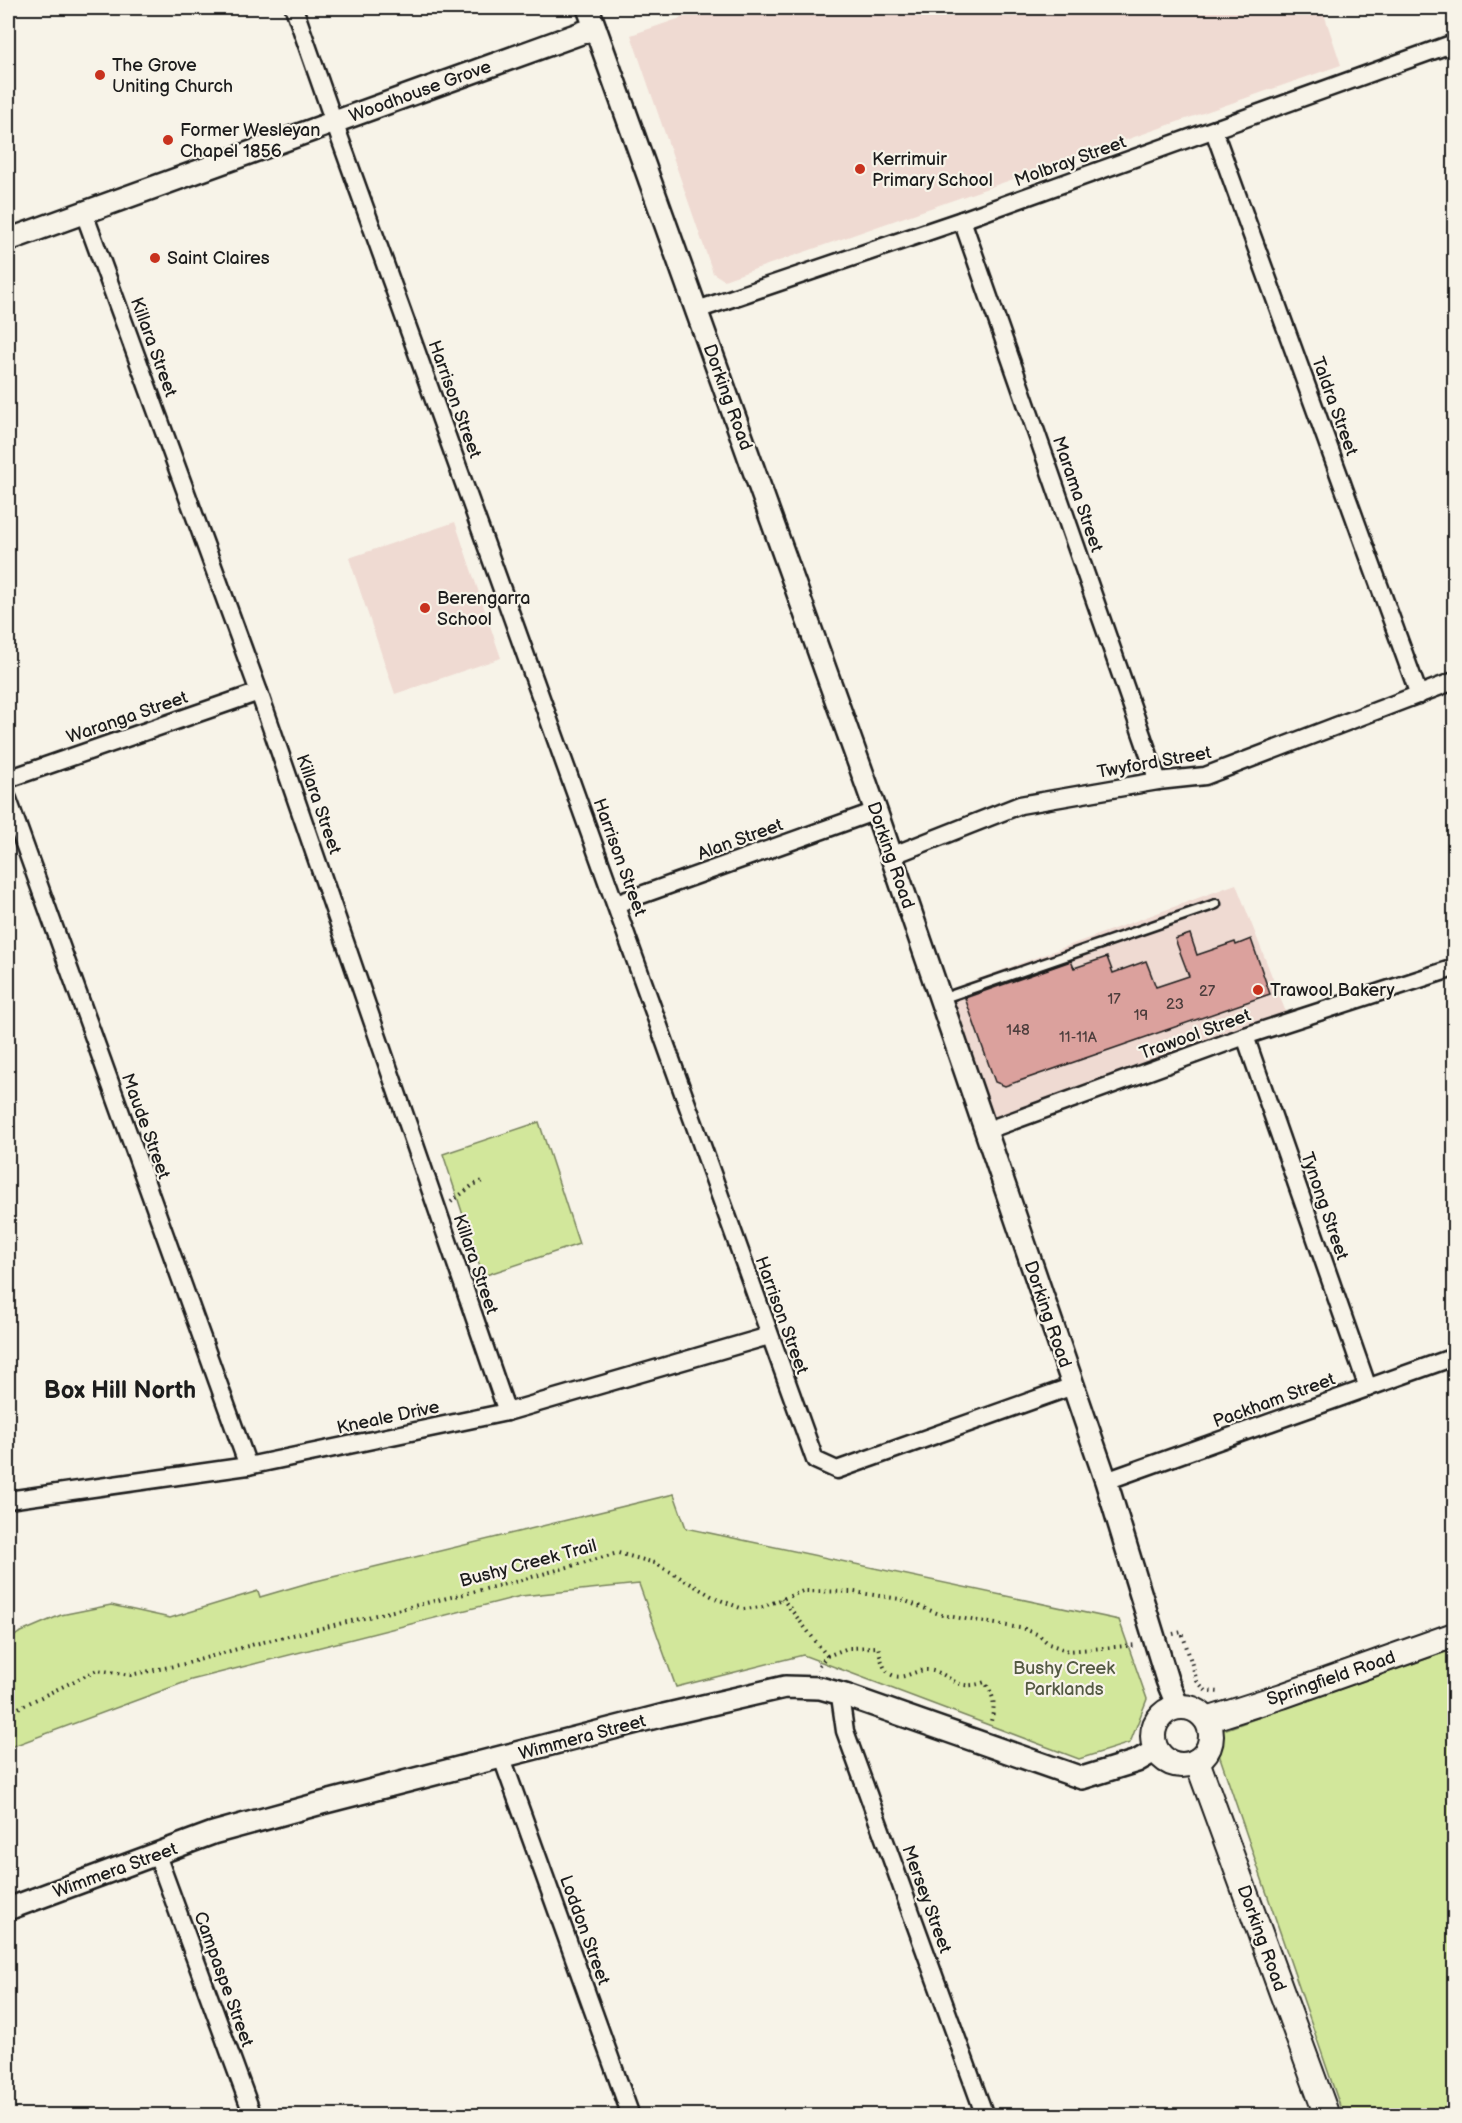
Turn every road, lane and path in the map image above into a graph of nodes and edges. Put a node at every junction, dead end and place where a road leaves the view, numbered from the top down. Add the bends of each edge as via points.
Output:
1 (294, 8) edge
2 (588, 8) edge
3 (595, 28) junction
4 (1455, 43) edge
5 (334, 122) junction
6 (1214, 131) junction
7 (84, 213) junction
8 (962, 220) junction
9 (8, 240) edge
10 (697, 310) junction
11 (1455, 681) edge
12 (259, 692) junction
13 (1419, 694) junction
14 (8, 779) edge
15 (1158, 781) junction
16 (8, 799) edge
17 (876, 812) junction
18 (891, 856) junction
19 (616, 904) junction
20 (1216, 904) dead end
21 (1455, 968) edge
22 (940, 999) junction
23 (1245, 1036) junction
24 (984, 1131) junction
25 (485, 1180) dead end
26 (438, 1211) junction
27 (769, 1336) junction
28 (1455, 1357) edge
29 (1073, 1386) junction
30 (1368, 1388) junction
31 (507, 1412) junction
32 (248, 1466) junction
33 (1106, 1481) junction
34 (8, 1500) edge
35 (782, 1598) junction
36 (1455, 1635) edge
37 (1155, 1640) junction
38 (827, 1656) junction
39 (820, 1688) junction
40 (1227, 1689) dead end
41 (845, 1695) junction
42 (1178, 1707) junction
43 (8, 1713) edge
44 (1207, 1720) junction
45 (986, 1744) junction
46 (1156, 1750) junction
47 (502, 1758) junction
48 (1197, 1761) junction
49 (157, 1855) junction
50 (8, 1909) edge
51 (253, 2115) edge
52 (631, 2115) edge
53 (985, 2115) edge
54 (1327, 2115) edge

1 - 5 street, Harrison Street
2 - 3 street, Dorking Road
3 - 5 street, Woodhouse Grove
3 - 10 street, Dorking Road
4 - 6 street, Molbray Street
5 - 7 street, Woodhouse Grove
5 - 19 street, Harrison Street
6 - 8 street, Molbray Street
6 - 13 street, Taldra Street
7 - 9 street, Woodhouse Grove
7 - 12 street, Killara Street
8 - 10 street, Molbray Street
8 - 15 street, Marama Street
10 - 17 street, Dorking Road
11 - 13 street, Twyford Street
12 - 14 street, Waranga Street
12 - 26 street, Killara Street
13 - 15 street, Twyford Street via 1205,776
15 - 18 street, Twyford Street via 1020,805
16 - 32 street, Maude Street
17 - 18 street, Dorking Road
17 - 19 street, Alan Street
18 - 22 street, Dorking Road
19 - 27 street, Harrison Street
20 - 22 lane
21 - 23 street, Trawool Street
22 - 24 street, Dorking Road
23 - 24 street, Trawool Street
23 - 30 street, Tynong Street
24 - 29 street, Dorking Road
25 - 26 path
26 - 31 street, Killara Street
27 - 29 street, Harrison Street via 815,1460 837,1470
27 - 31 street, Kneale Drive
28 - 30 street, Packham Street
29 - 33 street, Dorking Road
30 - 33 street, Packham Street
31 - 32 street, Kneale Drive
32 - 34 street, Kneale Drive
33 - 37 street, Dorking Road
35 - 37 path, Bushy Creek Trail via 803,1591 825,1591 900,1599 942,1615 1025,1629 1069,1651 1132,1646
35 - 38 path
35 - 43 path, Bushy Creek Trail via 762,1607 743,1609 715,1598 655,1563 618,1553 184,1664 130,1675 97,1670
36 - 44 main road, Springfield Road
37 - 40 path, Bushy Creek Trail via 1182,1632 1197,1681 1206,1691
37 - 42 street, Dorking Road
38 - 39 path via 818,1666
38 - 45 path via 848,1647 878,1647 883,1665 894,1677 927,1670 962,1686 985,1682 994,1704
39 - 41 street, Wimmera Street
39 - 47 street, Wimmera Street via 785,1687
41 - 45 street, Wimmera Street
41 - 53 street, Mersey Street via 841,1703 845,1731
42 - 44 main road via 1200,1712
42 - 46 main road via 1159,1717 1154,1726
44 - 48 main road via 1212,1735 1210,1746
45 - 46 street, Wimmera Street via 1082,1778 1137,1761
46 - 48 main road via 1170,1763
47 - 49 street, Wimmera Street via 213,1833
47 - 52 street, Loddon Street
48 - 54 main road, Dorking Road
49 - 50 street, Wimmera Street
49 - 51 street, Campaspe Street

